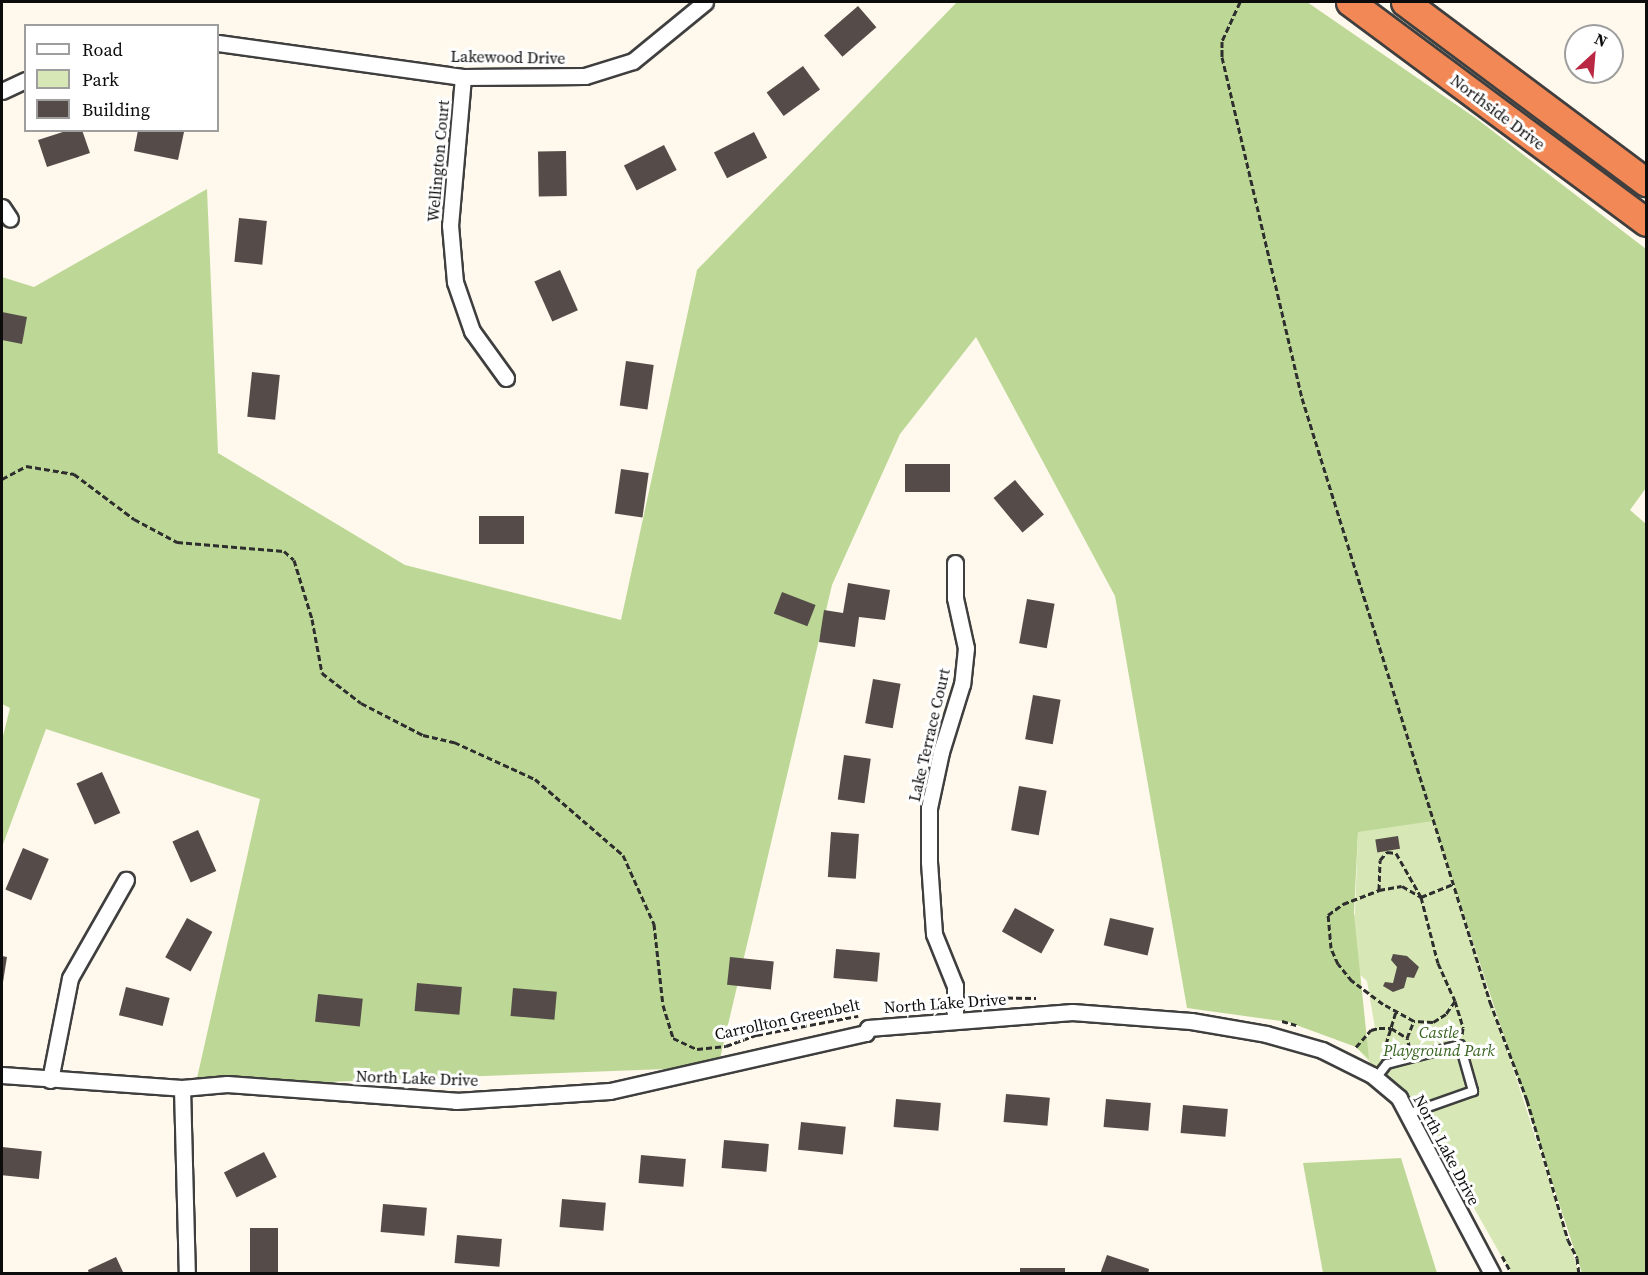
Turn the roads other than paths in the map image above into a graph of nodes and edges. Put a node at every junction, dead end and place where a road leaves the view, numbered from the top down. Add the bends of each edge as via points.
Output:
1 (705, 2) edge
2 (1350, 2) edge
3 (1405, 2) edge
4 (219, 43) edge
5 (463, 77) junction
6 (24, 81) edge
7 (2, 92) edge
8 (1647, 182) edge
9 (1647, 222) edge
10 (506, 378) dead end
11 (955, 563) dead end
12 (126, 880) dead end
13 (955, 1020) junction
14 (1379, 1074) junction
15 (2, 1076) edge
16 (50, 1080) junction
17 (182, 1088) junction
18 (1408, 1114) junction
19 (187, 1274) edge
20 (1492, 1274) edge

1 - 5 street, Lakewood Drive via 633,61 585,75
2 - 9 highway, Northside Drive
3 - 8 highway, Northside Drive
4 - 5 street, Lakewood Drive
5 - 10 street, Wellington Court via 450,225 455,282 472,331
6 - 7 street
11 - 13 street, Lake Terrace Court via 955,598 966,648 962,684 929,808 934,933 955,986
12 - 16 street via 70,978
13 - 14 street, North Lake Drive via 1072,1012 1191,1022 1266,1034 1322,1050
13 - 17 street, North Lake Drive via 868,1028 866,1033 610,1090 456,1101 251,1086
14 - 18 street, North Lake Drive
14 - 18 lane via 1387,1064 1460,1045 1473,1091
15 - 16 street, North Lake Drive
16 - 17 street, North Lake Drive
17 - 19 street
18 - 20 street, North Lake Drive

